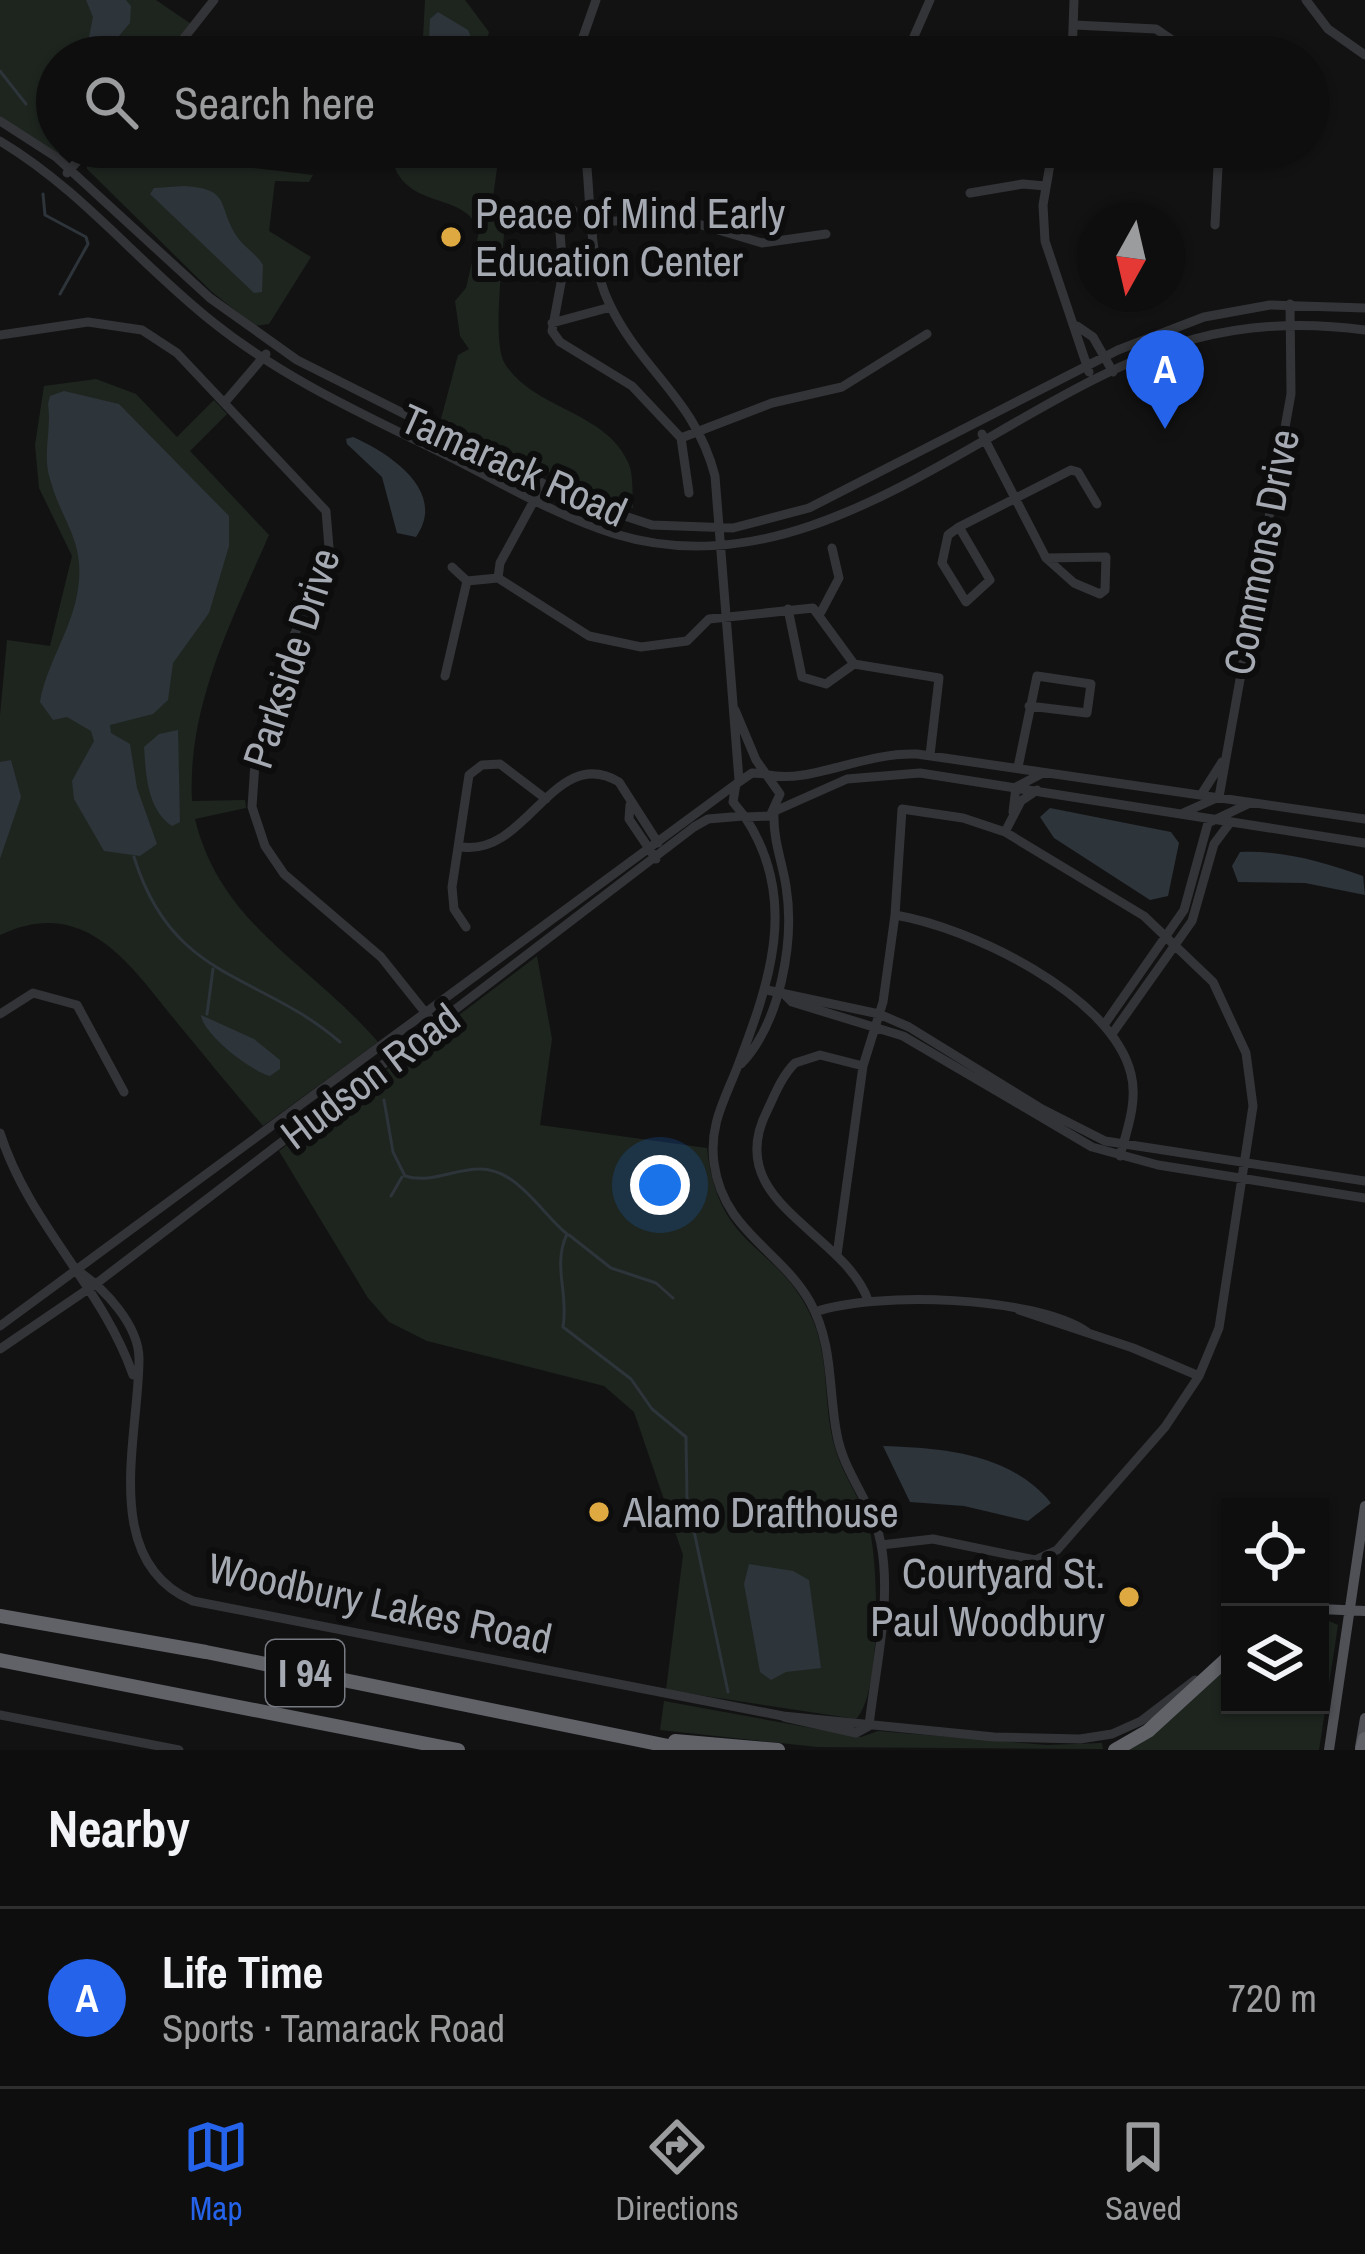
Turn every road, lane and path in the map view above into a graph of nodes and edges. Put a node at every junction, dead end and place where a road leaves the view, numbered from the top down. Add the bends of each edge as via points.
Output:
1 (214, 0) edge
2 (596, 0) edge
3 (930, 0) edge
4 (1074, 0) edge
5 (1306, 0) edge
6 (1076, 25) junction
7 (186, 36) edge
8 (583, 36) edge
9 (914, 36) edge
10 (1075, 36) edge
11 (1166, 36) edge
12 (1365, 55) edge
13 (0, 121) edge
14 (36, 140) edge
15 (0, 141) edge
16 (36, 165) edge
17 (41, 168) edge
18 (588, 168) edge
19 (1049, 168) edge
20 (1218, 168) edge
21 (70, 169) joint
22 (44, 170) joint
23 (59, 182) junction
24 (1045, 186) junction
25 (970, 193) dead end
26 (573, 210) dead end
27 (595, 222) junction
28 (1215, 225) dead end
29 (826, 234) dead end
30 (1290, 304) junction
31 (610, 307) junction
32 (1365, 308) edge
33 (552, 323) junction
34 (1292, 325) junction
35 (1077, 326) junction
36 (1365, 330) edge
37 (927, 334) dead end
38 (0, 335) edge
39 (272, 344) junction
40 (1106, 356) junction
41 (262, 359) junction
42 (1087, 367) junction
43 (1113, 372) junction
44 (1094, 382) junction
45 (225, 403) junction
46 (978, 424) junction
47 (704, 434) junction
48 (681, 438) junction
49 (985, 439) junction
50 (543, 484) junction
51 (689, 494) dead end
52 (1016, 498) junction
53 (533, 499) junction
54 (1097, 504) dead end
55 (959, 527) junction
56 (718, 529) junction
57 (719, 546) junction
58 (832, 548) dead end
59 (1046, 558) junction
60 (452, 567) dead end
61 (498, 578) junction
62 (467, 581) junction
63 (788, 609) junction
64 (821, 612) junction
65 (723, 616) junction
66 (854, 664) junction
67 (445, 676) dead end
68 (732, 705) junction
69 (1029, 706) junction
70 (930, 755) junction
71 (1224, 757) junction
72 (1018, 767) junction
73 (1051, 772) junction
74 (767, 775) junction
75 (984, 781) junction
76 (738, 782) junction
77 (1017, 786) junction
78 (1037, 790) junction
79 (1202, 794) junction
80 (1219, 797) junction
81 (545, 799) junction
82 (1256, 802) junction
83 (775, 812) junction
84 (1013, 812) junction
85 (1178, 815) junction
86 (744, 817) junction
87 (1365, 819) edge
88 (1210, 821) junction
89 (1229, 824) junction
90 (1005, 832) junction
91 (650, 843) junction
92 (1365, 843) edge
93 (461, 847) junction
94 (660, 855) junction
95 (895, 915) junction
96 (466, 927) dead end
97 (1172, 940) junction
98 (776, 993) junction
99 (427, 1012) junction
100 (0, 1014) edge
101 (879, 1014) junction
102 (436, 1026) junction
103 (875, 1026) junction
104 (1108, 1030) junction
105 (863, 1066) junction
106 (124, 1092) dead end
107 (0, 1133) edge
108 (1121, 1151) junction
109 (1243, 1164) junction
110 (1241, 1177) junction
111 (1365, 1181) edge
112 (1365, 1198) edge
113 (837, 1255) junction
114 (78, 1271) junction
115 (97, 1283) junction
116 (86, 1292) junction
117 (868, 1300) junction
118 (815, 1312) junction
119 (0, 1326) edge
120 (0, 1349) edge
121 (1199, 1376) junction
122 (135, 1381) junction
123 (1365, 1506) edge
124 (881, 1546) junction
125 (1358, 1610) edge
126 (0, 1616) edge
127 (0, 1660) edge
128 (1221, 1661) edge
129 (1221, 1662) edge
130 (0, 1715) edge
131 (1365, 1718) edge
132 (869, 1726) junction
133 (610, 1736) junction
134 (1365, 1738) edge
135 (161, 1748) edge
136 (179, 1750) edge
137 (458, 1750) edge
138 (688, 1750) edge
139 (778, 1750) edge
140 (1115, 1750) edge
141 (1329, 1750) edge
142 (1361, 1750) edge

1 - 7 street
2 - 8 street
3 - 9 street
4 - 6 street
5 - 12 street via 1328,29
6 - 10 street
6 - 11 street
13 - 14 street, Tamarack Road
15 - 16 street, Tamarack Road
17 - 22 street, Tamarack Road
18 - 27 street
19 - 24 street
20 - 28 street
21 - 23 street
21 - 39 street, Tamarack Road
22 - 23 street, Tamarack Road
23 - 41 street, Tamarack Road
24 - 25 street
24 - 35 street via 1045,242
26 - 33 street via 559,220 563,272
27 - 29 street via 662,216 762,243
27 - 31 street
30 - 32 street, Tamarack Road
30 - 34 street, Commons Drive
30 - 40 street, Tamarack Road via 1204,317
31 - 33 street
31 - 47 street
33 - 48 street via 560,342 632,386
34 - 36 street, Tamarack Road
34 - 43 street, Tamarack Road via 1190,340
34 - 71 street, Commons Drive via 1289,406
35 - 40 street
35 - 42 street
37 - 47 street via 842,387 759,407
38 - 45 street, Parkside Drive via 88,322 129,326 169,345
39 - 41 street
39 - 50 street, Tamarack Road
40 - 42 street, Tamarack Road
40 - 43 street
41 - 45 street
41 - 53 street, Tamarack Road
42 - 44 street
42 - 46 street, Tamarack Road
43 - 44 street, Tamarack Road
44 - 49 street, Tamarack Road
45 - 99 street, Parkside Drive via 316,499 332,536 330,560 296,623 256,748 250,790 258,829 284,874 381,957
46 - 49 street
46 - 56 street, Tamarack Road via 809,508
47 - 48 street
47 - 56 street
48 - 51 street
49 - 52 street
49 - 57 street, Tamarack Road via 815,525
50 - 53 street
50 - 56 street, Tamarack Road via 634,521
52 - 54 street via 1075,469
52 - 55 street
52 - 59 street
53 - 57 street, Tamarack Road via 631,538
53 - 61 street
55 - 55 street via 990,580 966,602 940,555
56 - 57 street
57 - 65 street
58 - 64 street via 838,578
59 - 59 street via 1106,557 1106,590 1074,583
60 - 62 street
61 - 62 street
61 - 65 street via 577,630 626,645 675,646 703,621
62 - 67 street
63 - 64 street
63 - 65 street
63 - 66 street via 802,677 826,684
64 - 66 street
65 - 68 street
66 - 70 street via 939,678
68 - 74 street
68 - 76 street
69 - 69 street via 1037,676 1091,684 1087,713
69 - 72 street
70 - 72 street
70 - 74 street via 865,757 794,779
71 - 79 street
71 - 80 street, Commons Drive
72 - 73 street
72 - 75 street
73 - 77 street
73 - 79 street
74 - 76 street
74 - 83 street via 781,794
75 - 77 street
75 - 83 street via 862,776
76 - 86 street via 733,802
76 - 91 street, Hudson Road
77 - 78 street
77 - 84 street
78 - 84 street
78 - 85 street
79 - 80 street
80 - 82 street
80 - 85 street
81 - 91 street via 572,778 597,774 619,782 629,819
81 - 93 street via 505,839
81 - 93 street via 507,767 476,769 464,792
82 - 87 street
82 - 88 street
83 - 86 street
83 - 98 street via 788,908
84 - 90 street
85 - 88 street
86 - 94 street, Hudson Road via 708,820
86 - 98 street via 776,892
88 - 89 street
88 - 97 street
89 - 92 street
89 - 97 street via 1215,841 1198,907
90 - 95 street via 902,809
90 - 97 street
91 - 94 street
91 - 99 street, Hudson Road
93 - 96 street via 452,899
94 - 102 street, Hudson Road
95 - 101 street
95 - 104 street via 988,946 1053,984
97 - 104 street
97 - 109 street via 1213,982 1246,1053 1253,1106
98 - 101 street
98 - 103 street
98 - 118 street via 714,1126 720,1190 740,1228 796,1281
99 - 102 street, Parkside Drive
99 - 114 street, Hudson Road
100 - 106 street via 33,993 77,1005
101 - 103 street
101 - 108 street
102 - 115 street, Hudson Road
103 - 105 street
103 - 108 street via 976,1076 1072,1139
104 - 108 street via 1134,1090
105 - 113 street
105 - 113 street via 820,1055 795,1063 759,1135 771,1194
107 - 114 street via 21,1192
108 - 109 street
108 - 110 street
109 - 110 street
109 - 111 street
110 - 112 street
110 - 121 street via 1219,1328
113 - 117 street via 861,1279
114 - 115 street, Woodbury Lakes Road
114 - 116 street
114 - 119 street, Hudson Road
115 - 116 street, Hudson Road
115 - 122 street, Woodbury Lakes Road via 135,1341
116 - 120 street, Hudson Road
116 - 122 street via 114,1329
117 - 118 street
117 - 121 street via 1018,1310
118 - 124 street via 830,1358 839,1448
121 - 124 street via 1057,1550 1035,1560 933,1539
122 - 132 street, Woodbury Lakes Road via 135,1534 154,1574 178,1594 856,1733
123 - 125 main road
124 - 132 street
125 - 141 main road
126 - 133 highway, I 94
127 - 137 highway, I 94
128 - 132 street, Woodbury Lakes Road via 1138,1723 1103,1737
129 - 140 highway via 1148,1731
130 - 135 street
131 - 142 main road
133 - 138 highway, I 94
133 - 139 highway
134 - 142 highway
135 - 136 street

